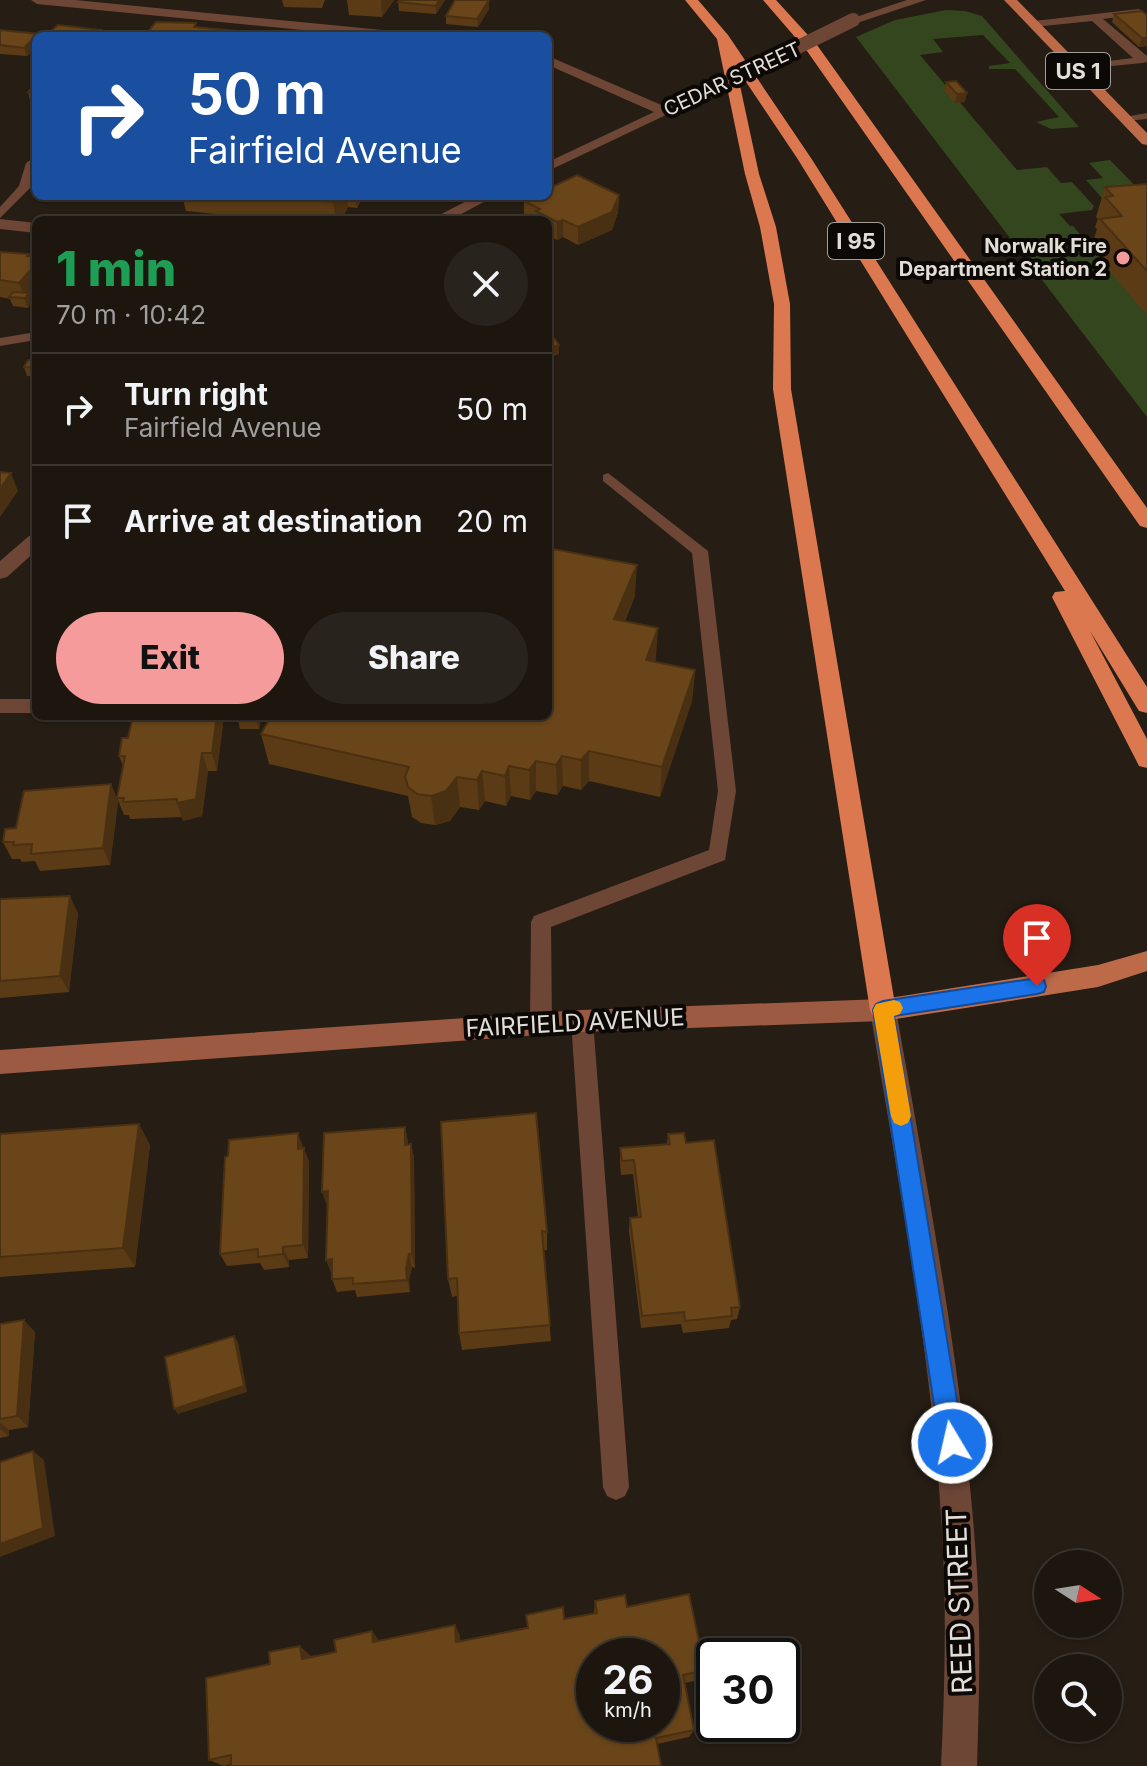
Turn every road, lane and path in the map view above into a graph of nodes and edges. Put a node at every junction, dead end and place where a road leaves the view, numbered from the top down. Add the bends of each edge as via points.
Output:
1 (37, 0) edge
2 (691, 0) edge
3 (769, 0) edge
4 (920, 0) edge
5 (1010, 0) edge
6 (1126, 0) edge
7 (1143, 16) edge
8 (1094, 17) junction
9 (1034, 24) junction
10 (373, 32) edge
11 (723, 38) junction
12 (1145, 60) edge
13 (552, 62) edge
14 (1076, 68) junction
15 (664, 111) junction
16 (1147, 116) edge
17 (1125, 118) junction
18 (1147, 141) edge
19 (32, 164) edge
20 (552, 165) edge
21 (480, 200) edge
22 (0, 214) edge
23 (446, 216) edge
24 (0, 224) edge
25 (32, 228) edge
26 (32, 337) edge
27 (0, 342) edge
28 (983, 446) junction
29 (608, 478) dead end
30 (1147, 522) edge
31 (32, 544) edge
32 (0, 572) edge
33 (1147, 705) edge
34 (0, 706) edge
35 (32, 706) edge
36 (1147, 760) edge
37 (1147, 961) edge
38 (883, 1010) junction
39 (582, 1021) junction
40 (541, 1023) junction
41 (0, 1062) edge
42 (616, 1487) dead end
43 (959, 1766) edge

1 - 10 street via 246,15
2 - 11 highway, I 95
3 - 30 highway via 812,48
4 - 15 street, CEDAR STREET, bridge via 853,20
5 - 9 main road, US 1
6 - 7 lane
7 - 8 lane
8 - 9 lane
8 - 12 lane
9 - 14 main road, US 1
11 - 28 highway, I 95
11 - 38 highway via 782,304 782,389
12 - 14 lane
13 - 15 street
14 - 17 main road, US 1
15 - 20 street, CEDAR STREET
16 - 17 lane
17 - 18 main road, US 1
19 - 22 lane via 25,187
21 - 23 street
24 - 25 street
26 - 27 lane
28 - 33 highway, I 95
28 - 36 highway
29 - 40 lane via 700,551 727,791 718,855 541,922
31 - 32 street
34 - 35 lane
37 - 38 main road, FAIRFIELD AVENUE via 1098,976
38 - 39 main road, FAIRFIELD AVENUE
38 - 43 street, REED STREET via 952,1443 965,1685
39 - 40 main road, FAIRFIELD AVENUE
39 - 42 lane
40 - 41 main road, FAIRFIELD AVENUE

